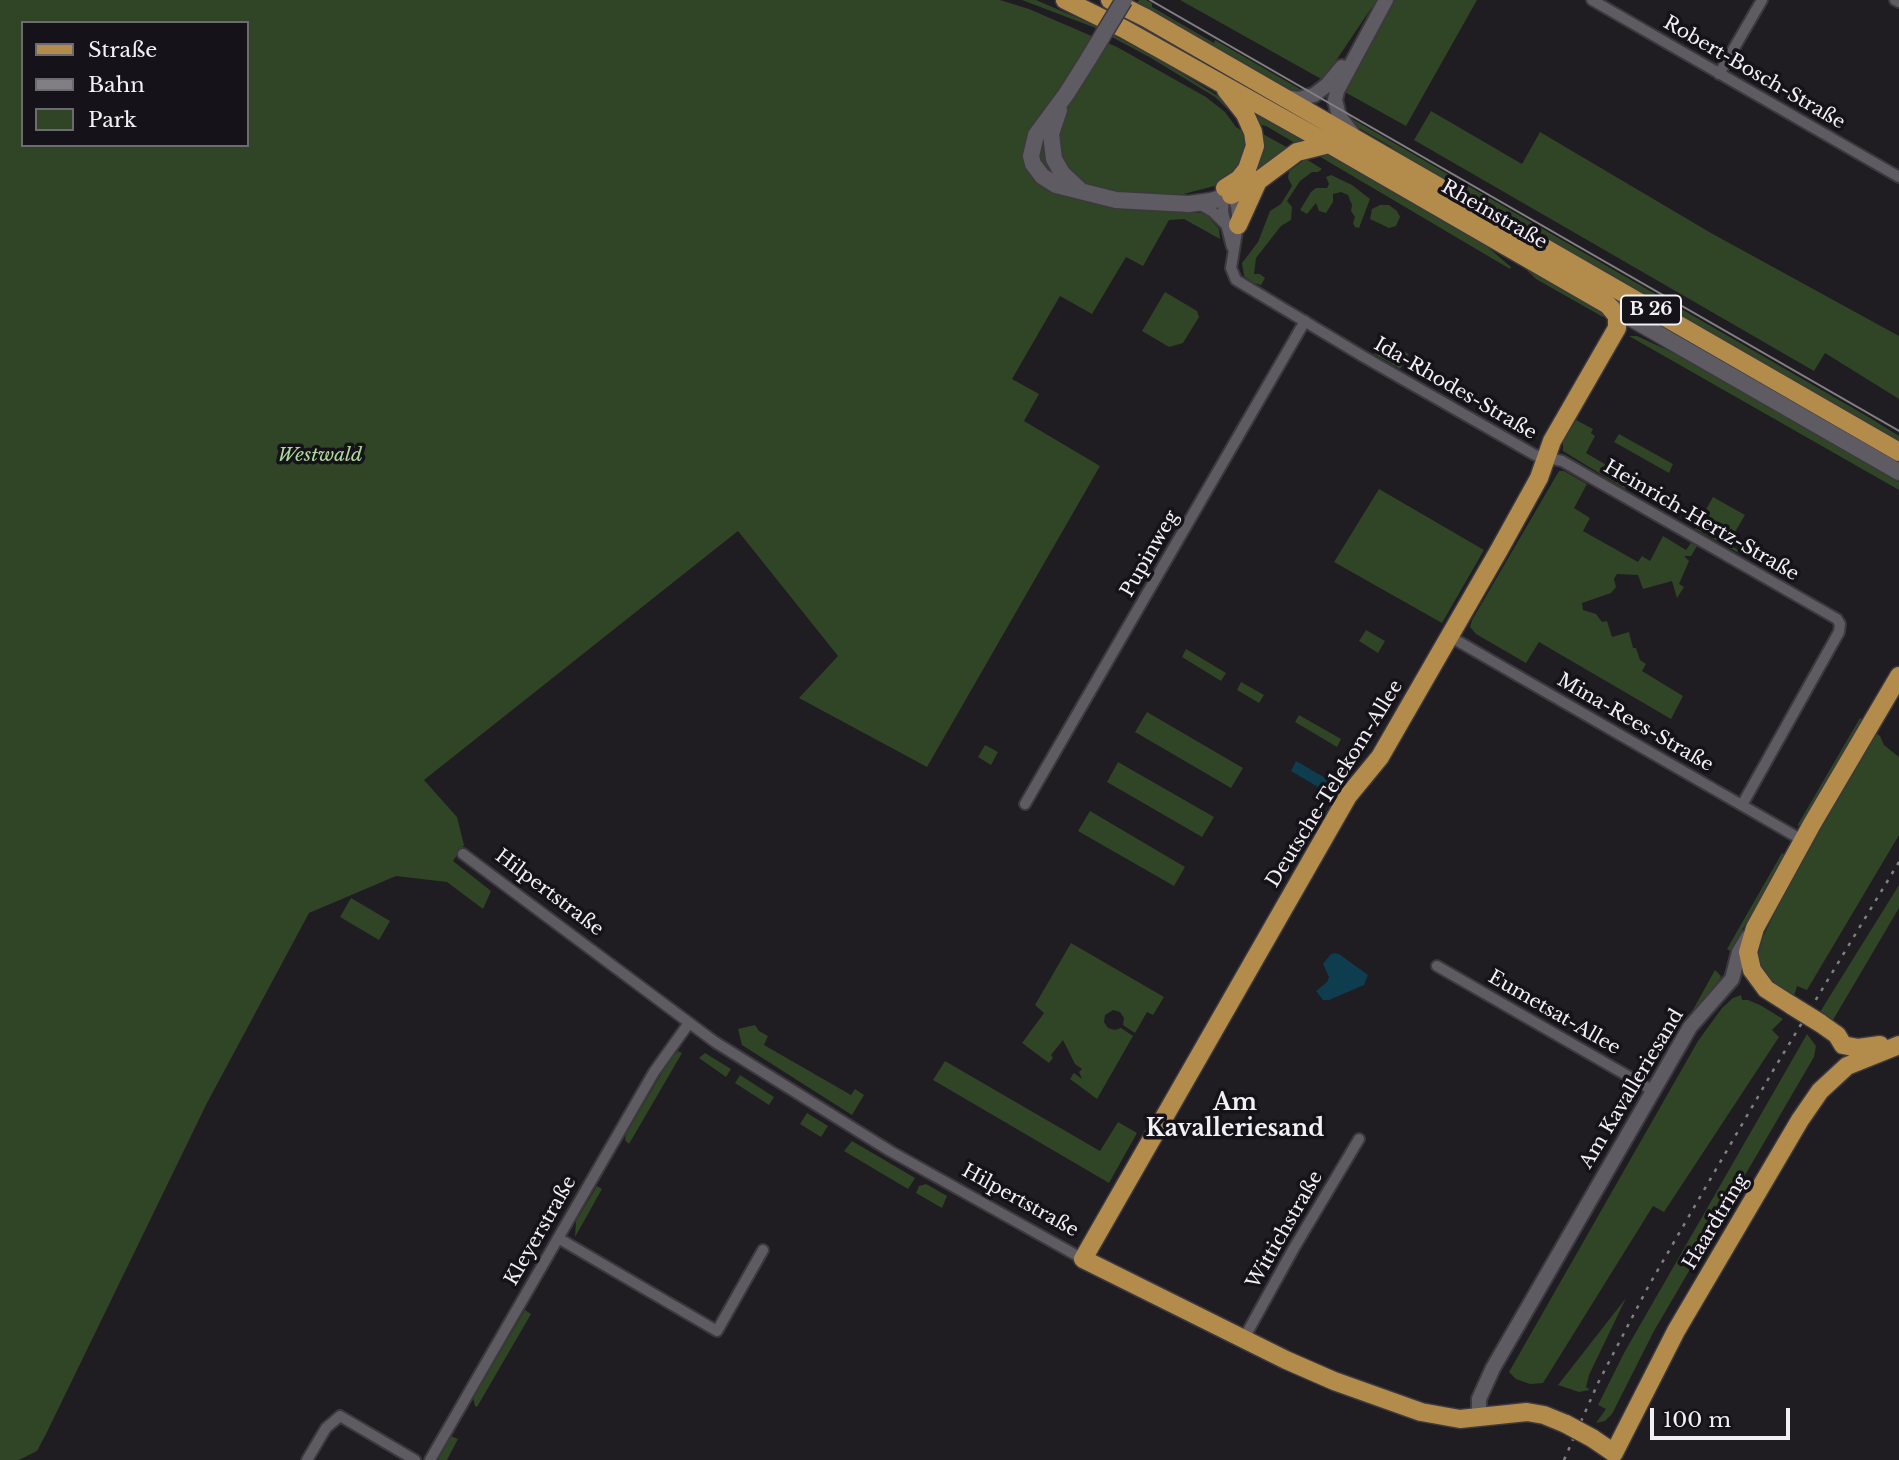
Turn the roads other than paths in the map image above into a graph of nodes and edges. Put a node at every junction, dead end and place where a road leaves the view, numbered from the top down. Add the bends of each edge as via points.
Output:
1 (1065, 0) edge
2 (1111, 0) edge
3 (1125, 0) edge
4 (1386, 0) edge
5 (1592, 0) edge
6 (1762, 0) edge
7 (1360, 44) junction
8 (1719, 74) junction
9 (1217, 79) junction
10 (1279, 96) junction
11 (1360, 141) junction
12 (1329, 144) junction
13 (1898, 174) edge
14 (1258, 181) junction
15 (1226, 193) junction
16 (1159, 204) junction
17 (1199, 204) junction
18 (1233, 226) junction
19 (1608, 305) junction
20 (1305, 321) junction
21 (1899, 452) edge
22 (1546, 458) junction
23 (1899, 472) edge
24 (1449, 636) junction
25 (1899, 676) edge
26 (1025, 804) dead end
27 (1742, 805) junction
28 (1802, 840) junction
29 (463, 854) dead end
30 (1755, 928) junction
31 (1437, 966) dead end
32 (1732, 979) junction
33 (1749, 981) junction
34 (1766, 989) junction
35 (689, 1024) junction
36 (1843, 1045) junction
37 (1899, 1045) edge
38 (1838, 1072) junction
39 (1654, 1091) junction
40 (1359, 1139) dead end
41 (558, 1238) junction
42 (763, 1250) dead end
43 (1083, 1259) junction
44 (1243, 1340) junction
45 (1484, 1417) junction
46 (1608, 1453) edge
47 (307, 1460) edge
48 (415, 1460) edge
49 (430, 1460) edge

1 - 9 main road, Rheinstraße / B 26
2 - 10 main road, Rheinstraße / B 26
3 - 16 main road, bridge via 1067,93 1051,134 1054,159 1069,181 1090,195
4 - 7 street
5 - 8 street, Robert-Bosch-Straße
6 - 8 street
7 - 10 street via 1320,91 1298,99
7 - 11 street via 1335,100 1342,123
8 - 13 street, Robert-Bosch-Straße
9 - 12 main road, Rheinstraße / B 26
9 - 15 main road via 1245,114 1255,139 1247,169
10 - 11 main road, Rheinstraße / B 26
11 - 21 main road, Rheinstraße / B 26
12 - 14 main road via 1297,152
12 - 19 main road, Rheinstraße / B 26
14 - 15 main road
14 - 18 main road
15 - 16 main road
15 - 17 main road
15 - 18 street via 1236,206
16 - 17 main road
17 - 18 street
18 - 20 street via 1231,272 1236,280
19 - 22 main road, Deutsche-Telekom-Allee via 1617,316 1617,328
19 - 23 main road, Rheinstraße / B 26
20 - 22 street, Ida-Rhodes-Straße
20 - 26 street, Pupinweg
22 - 24 main road, Deutsche-Telekom-Allee
22 - 27 street, Heinrich-Hertz-Straße via 1562,461 1840,624
24 - 27 street, Mina-Rees-Straße
24 - 43 main road, Deutsche-Telekom-Allee via 1372,769 1348,796
25 - 28 main road, Am Kavalleriesand
27 - 28 street, Mina-Rees-Straße
28 - 30 main road, Am Kavalleriesand
29 - 35 street, Hilpertstraße
30 - 32 street, Am Kavalleriesand via 1739,952
30 - 33 street via 1742,960
30 - 34 main road via 1748,957
31 - 39 street, Eumetsat-Allee
32 - 33 street
32 - 39 street, Am Kavalleriesand via 1690,1027
33 - 34 street
34 - 36 main road, bridge via 1837,1035
35 - 41 street, Kleyerstraße via 657,1066
35 - 43 street, Hilpertstraße via 872,1140
36 - 37 main road, Haardtring
36 - 38 main road via 1844,1060
37 - 38 main road, Haardtring
38 - 46 main road, Haardtring via 1800,1120
39 - 45 street, Am Kavalleriesand via 1486,1381
40 - 44 street, Wittichstraße
41 - 42 street via 717,1331
41 - 49 street, Kleyerstraße
43 - 44 main road, Hilpertstraße
44 - 45 main road, Hilpertstraße via 1334,1381 1421,1412 1449,1418
45 - 46 main road, Hilpertstraße, bridge via 1536,1413 1551,1417
47 - 48 street via 326,1428 340,1416

